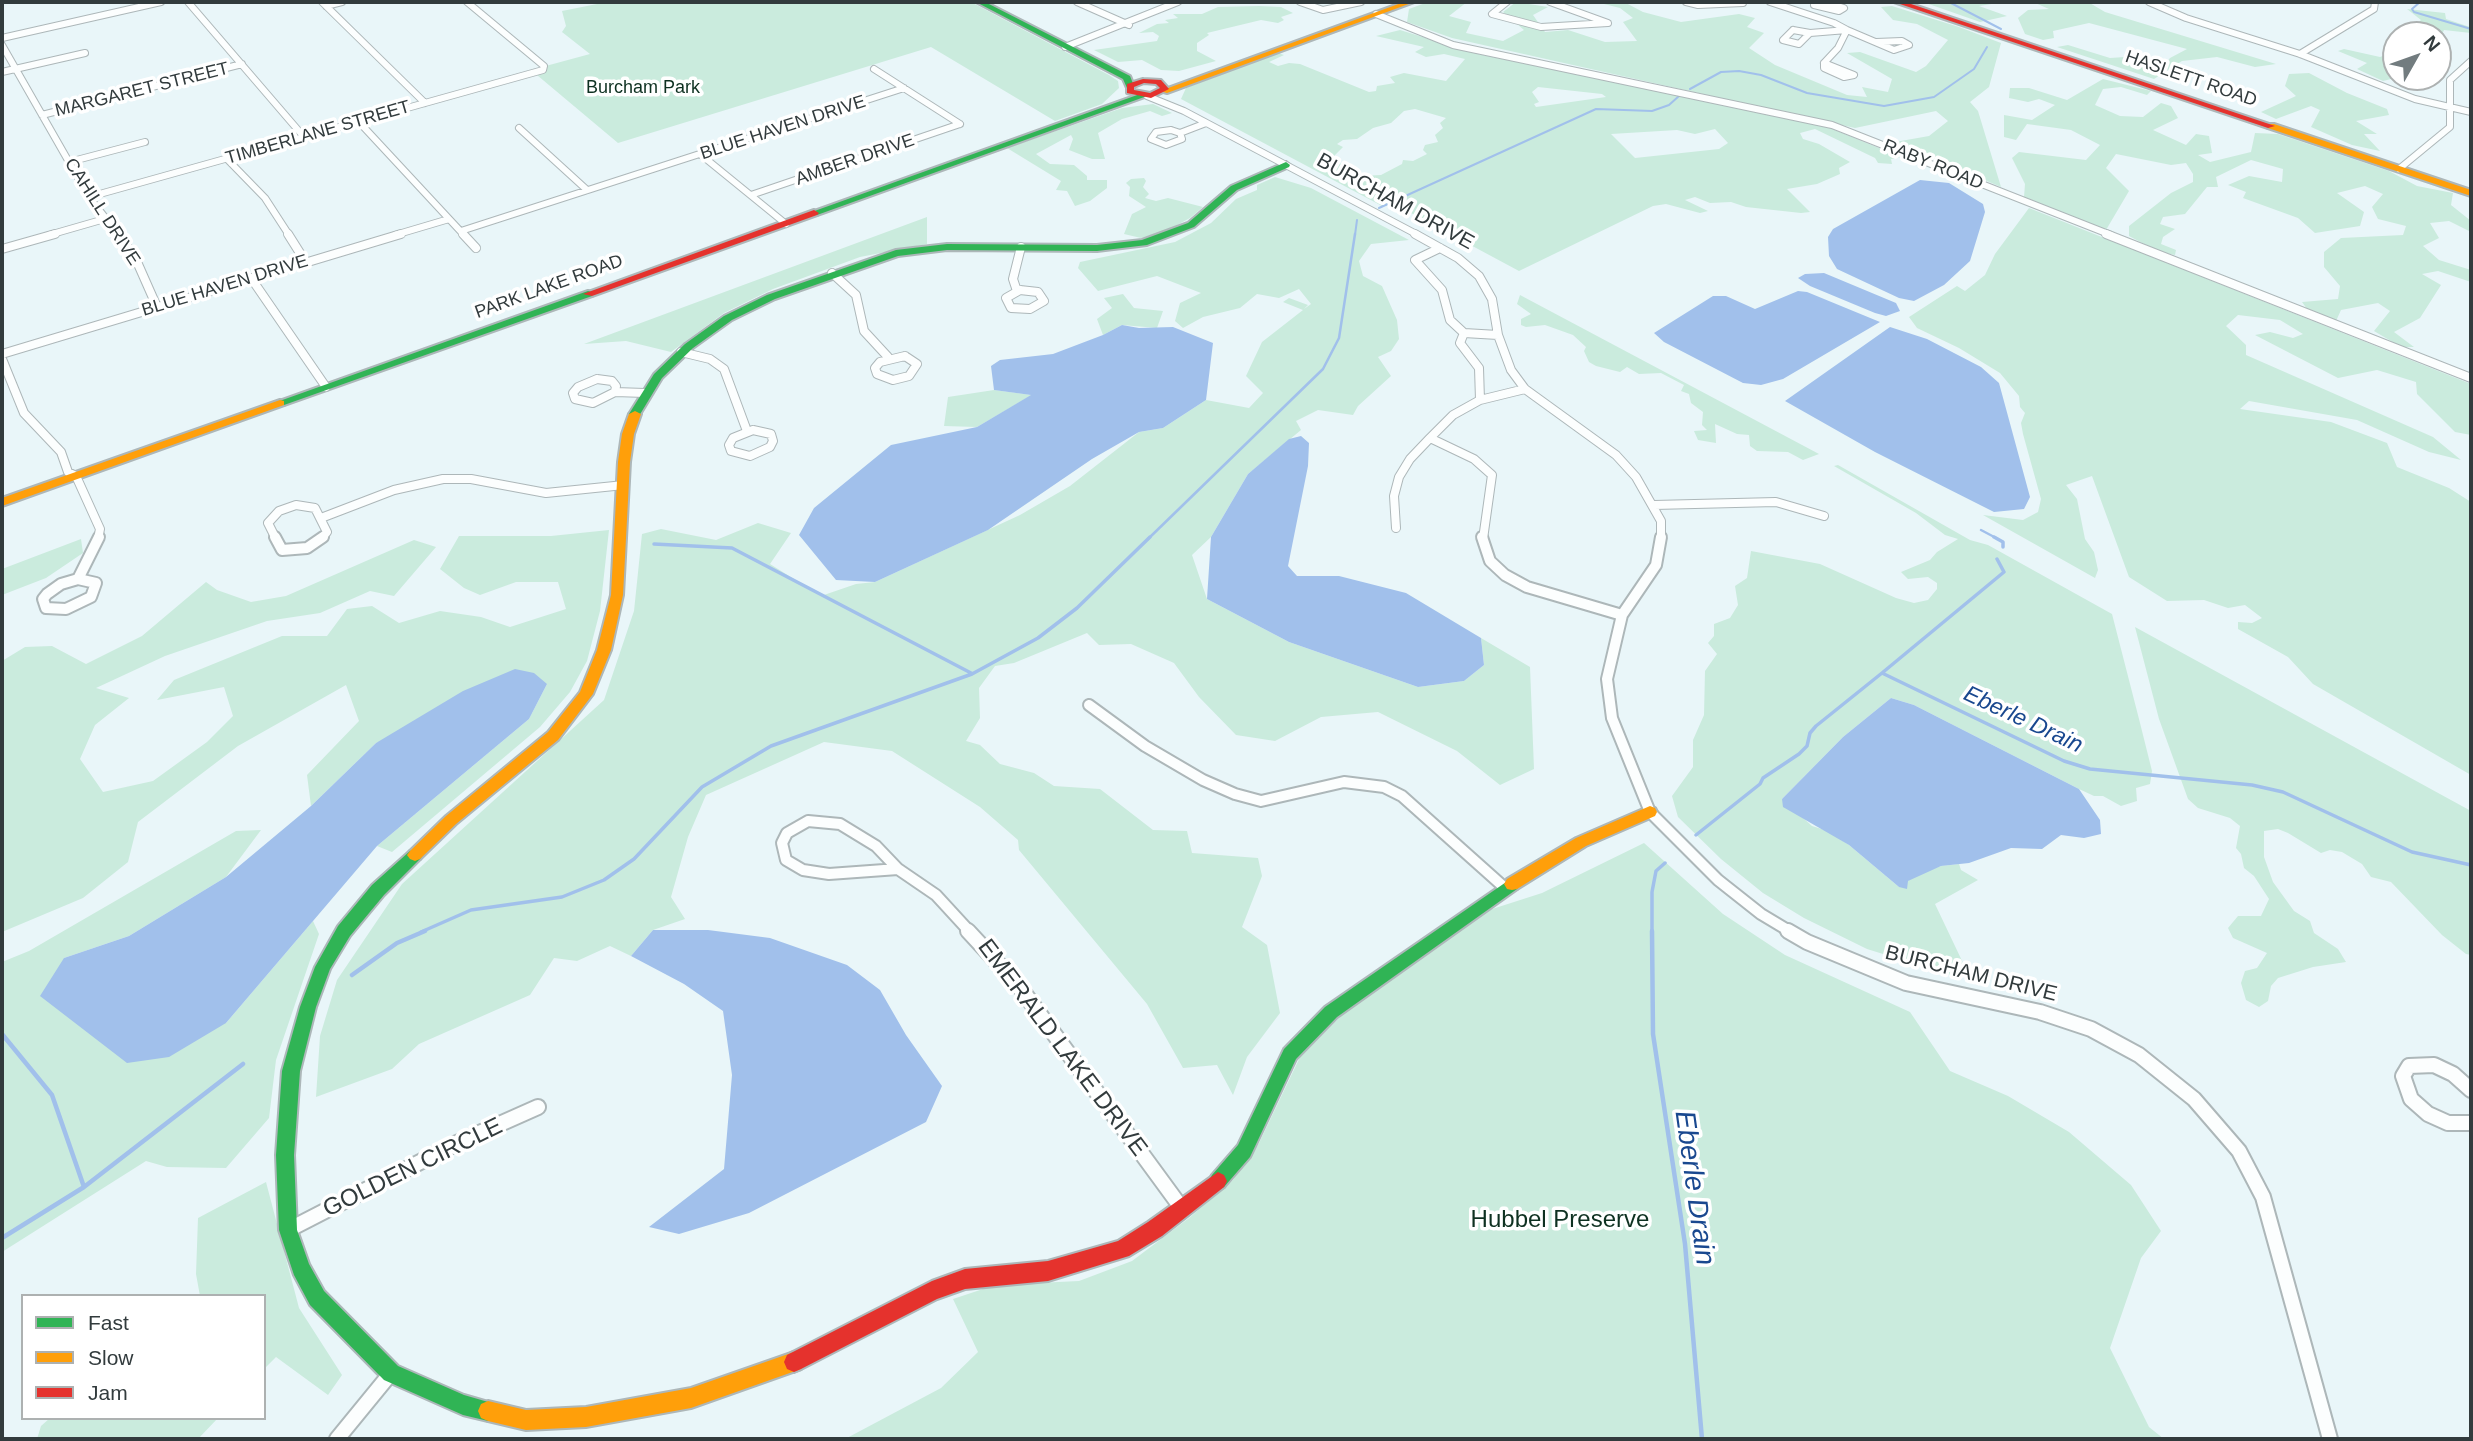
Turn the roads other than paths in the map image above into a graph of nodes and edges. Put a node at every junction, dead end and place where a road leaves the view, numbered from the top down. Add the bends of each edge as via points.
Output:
1 (161, 2) edge
2 (188, 2) edge
3 (342, 2) edge
4 (467, 2) edge
5 (980, 2) edge
6 (1077, 2) edge
7 (1178, 2) edge
8 (1300, 2) edge
9 (1361, 2) edge
10 (1410, 2) edge
11 (1507, 2) edge
12 (1550, 2) edge
13 (1686, 2) edge
14 (1770, 2) edge
15 (1825, 2) edge
16 (1898, 2) edge
17 (2149, 2) edge
18 (2375, 2) edge
19 (1743, 3) edge
20 (1816, 3) edge
21 (324, 4) edge
22 (1797, 12) junction
23 (1376, 14) junction
24 (1129, 25) junction
25 (1847, 30) junction
26 (1810, 33) dead end
27 (2, 38) edge
28 (1876, 42) dead end
29 (2, 45) edge
30 (1068, 48) junction
31 (85, 53) dead end
32 (2300, 54) junction
33 (2471, 61) edge
34 (1824, 63) dead end
35 (242, 64) junction
36 (1106, 67) junction
37 (15, 69) junction
38 (874, 69) dead end
39 (2, 72) edge
40 (1159, 86) junction
41 (904, 88) junction
42 (1130, 88) junction
43 (1145, 96) junction
44 (425, 103) junction
45 (1108, 108) junction
46 (2451, 108) junction
47 (1184, 111) junction
48 (2471, 112) edge
49 (42, 115) junction
50 (359, 122) junction
51 (1206, 123) junction
52 (519, 128) dead end
53 (1180, 133) dead end
54 (304, 137) junction
55 (145, 142) dead end
56 (700, 154) junction
57 (227, 159) junction
58 (69, 162) junction
59 (1286, 165) junction
60 (2399, 169) junction
61 (587, 190) junction
62 (2471, 193) edge
63 (751, 195) junction
64 (89, 197) junction
65 (108, 218) junction
66 (449, 219) junction
67 (786, 224) junction
68 (461, 231) junction
69 (1021, 247) junction
70 (476, 248) dead end
71 (1440, 248) junction
72 (2, 249) edge
73 (305, 261) junction
74 (832, 273) junction
75 (251, 278) junction
76 (1017, 291) junction
77 (157, 307) junction
78 (1464, 333) junction
79 (1498, 335) junction
80 (681, 352) junction
81 (2, 356) edge
82 (888, 357) junction
83 (2471, 378) edge
84 (326, 387) junction
85 (1525, 389) junction
86 (615, 392) junction
87 (645, 393) junction
88 (1480, 400) junction
89 (747, 431) junction
90 (1430, 439) junction
91 (76, 475) junction
92 (624, 485) junction
93 (2, 502) edge
94 (1654, 505) junction
95 (1824, 516) dead end
96 (321, 518) junction
97 (1396, 528) dead end
98 (78, 579) junction
99 (1622, 615) junction
100 (1089, 705) dead end
101 (1650, 812) junction
102 (898, 869) junction
103 (1505, 888) junction
104 (2471, 1090) edge
105 (538, 1107) dead end
106 (2471, 1123) edge
107 (1183, 1210) junction
108 (288, 1230) junction
109 (391, 1373) junction
110 (337, 1439) edge
111 (2330, 1439) edge

1 - 27 street
2 - 35 street
3 - 21 street
4 - 44 street, TIMBERLANE STREET via 544,66 534,73
5 - 30 street, BURCHAM DRIVE
6 - 24 street
7 - 24 street
8 - 9 street via 1323,10
10 - 23 street
11 - 12 street via 1492,14 1541,27 1608,23
13 - 19 street
14 - 22 street
15 - 20 street via 1844,8
16 - 60 street, HASLETT ROAD
17 - 32 street
18 - 32 street via 2374,9
20 - 22 street
21 - 44 street
22 - 25 street
23 - 40 street
23 - 83 street, RABY ROAD via 1453,45 1832,125
24 - 30 street
25 - 26 street
25 - 28 street
25 - 34 street via 1843,42
29 - 37 street, CAHILL DRIVE
30 - 36 street, BURCHAM DRIVE
31 - 37 street
32 - 46 street via 2395,92
33 - 46 street via 2450,80
35 - 49 street, MARGARET STREET
35 - 54 street
36 - 40 street, BURCHAM DRIVE
36 - 42 street, BURCHAM DRIVE via 1130,80
37 - 39 street
37 - 49 street, CAHILL DRIVE
38 - 41 street
40 - 42 street
40 - 43 street, PARK LAKE ROAD
40 - 47 street, BURCHAM DRIVE
41 - 56 street, BLUE HAVEN DRIVE
41 - 63 street, AMBER DRIVE via 960,124
42 - 43 street, BURCHAM DRIVE
42 - 45 street, PARK LAKE ROAD
43 - 45 street, PARK LAKE ROAD
43 - 47 street, BURCHAM DRIVE
44 - 50 street, TIMBERLANE STREET
45 - 67 street, PARK LAKE ROAD
46 - 48 street
46 - 60 street via 2452,121 2443,136
47 - 51 street, BURCHAM DRIVE
49 - 58 street, CAHILL DRIVE
50 - 54 street, TIMBERLANE STREET
50 - 66 street
51 - 53 street
51 - 59 street, BURCHAM DRIVE
52 - 61 street
54 - 57 street, TIMBERLANE STREET
55 - 58 street
56 - 61 street, BLUE HAVEN DRIVE
56 - 63 street
57 - 64 street, TIMBERLANE STREET
57 - 73 street via 265,198
58 - 64 street, CAHILL DRIVE
59 - 69 street via 1234,188 1198,220 1165,237 1109,248
59 - 71 street, BURCHAM DRIVE
60 - 62 street, HASLETT ROAD
61 - 68 street, BLUE HAVEN DRIVE
63 - 67 street
64 - 65 street, CAHILL DRIVE
65 - 72 street
65 - 77 street, CAHILL DRIVE via 134,255
66 - 68 street
66 - 73 street, BLUE HAVEN DRIVE
67 - 84 street, PARK LAKE ROAD
68 - 70 street
69 - 74 street via 922,249
69 - 76 street via 1013,279
71 - 78 street via 1415,260 1442,290 1450,320
71 - 79 street, BURCHAM DRIVE via 1465,263 1487,286
73 - 75 street, BLUE HAVEN DRIVE
74 - 80 street via 742,310
74 - 82 street via 856,295 864,331
75 - 77 street, BLUE HAVEN DRIVE
75 - 84 street
76 - 76 street via 1006,298 1011,308 1030,309 1044,301 1038,292
77 - 81 street, BLUE HAVEN DRIVE
78 - 79 street
78 - 88 street via 1460,343 1479,368
79 - 85 street, BURCHAM DRIVE via 1511,370
80 - 87 street
80 - 89 street via 710,359 724,369
81 - 91 street via 24,413 53,441 68,472
82 - 82 street via 875,368 883,378 904,378 917,367 909,357
84 - 91 street, PARK LAKE ROAD
85 - 88 street
85 - 94 street, BURCHAM DRIVE via 1616,455
86 - 86 street via 612,381 597,379 578,387 574,396 593,403
86 - 87 street
87 - 92 street via 628,434
88 - 90 street via 1453,415
89 - 89 street via 730,442 735,454 756,455 772,444 768,432
90 - 97 street via 1399,477 1394,496
90 - 99 street via 1474,458 1492,475 1483,547 1505,575 1527,587
91 - 93 street, PARK LAKE ROAD
91 - 98 street via 100,529
92 - 96 street via 546,493 471,479 443,479 394,490
92 - 108 street via 617,595 586,694 553,736 451,820 378,890 344,931 323,967 291,1071 285,1155
94 - 95 street via 1776,502
94 - 99 street, BURCHAM DRIVE via 1661,521 1656,565
96 - 96 street via 315,508 296,505 275,514 267,526 278,548 300,550 325,536
98 - 98 street via 47,594 43,599 46,608 66,609 91,597 96,583
99 - 101 street, BURCHAM DRIVE via 1609,659 1608,697 1629,767
100 - 103 street via 1145,746 1235,794 1261,801 1344,782 1384,787 1402,796
101 - 103 street via 1581,842
101 - 111 street, BURCHAM DRIVE via 1729,889 1807,942 1906,983 2091,1029 2139,1055 2194,1098 2239,1151 2263,1197
102 - 102 street, EMERALD LAKE DRIVE via 876,846 840,824 808,821 787,833 782,843 786,860 803,870 829,874
102 - 107 street, EMERALD LAKE DRIVE via 936,895 1020,986
103 - 107 street via 1331,1012 1307,1035 1276,1078 1244,1151 1224,1177
104 - 106 street via 2434,1065 2409,1066 2403,1076 2412,1099 2428,1114 2448,1123
105 - 108 street, GOLDEN CIRCLE
107 - 109 street via 1109,1254 1083,1264 965,1279 932,1291 795,1362 691,1398 586,1417 526,1420 463,1405
108 - 109 street via 317,1298
109 - 110 street

